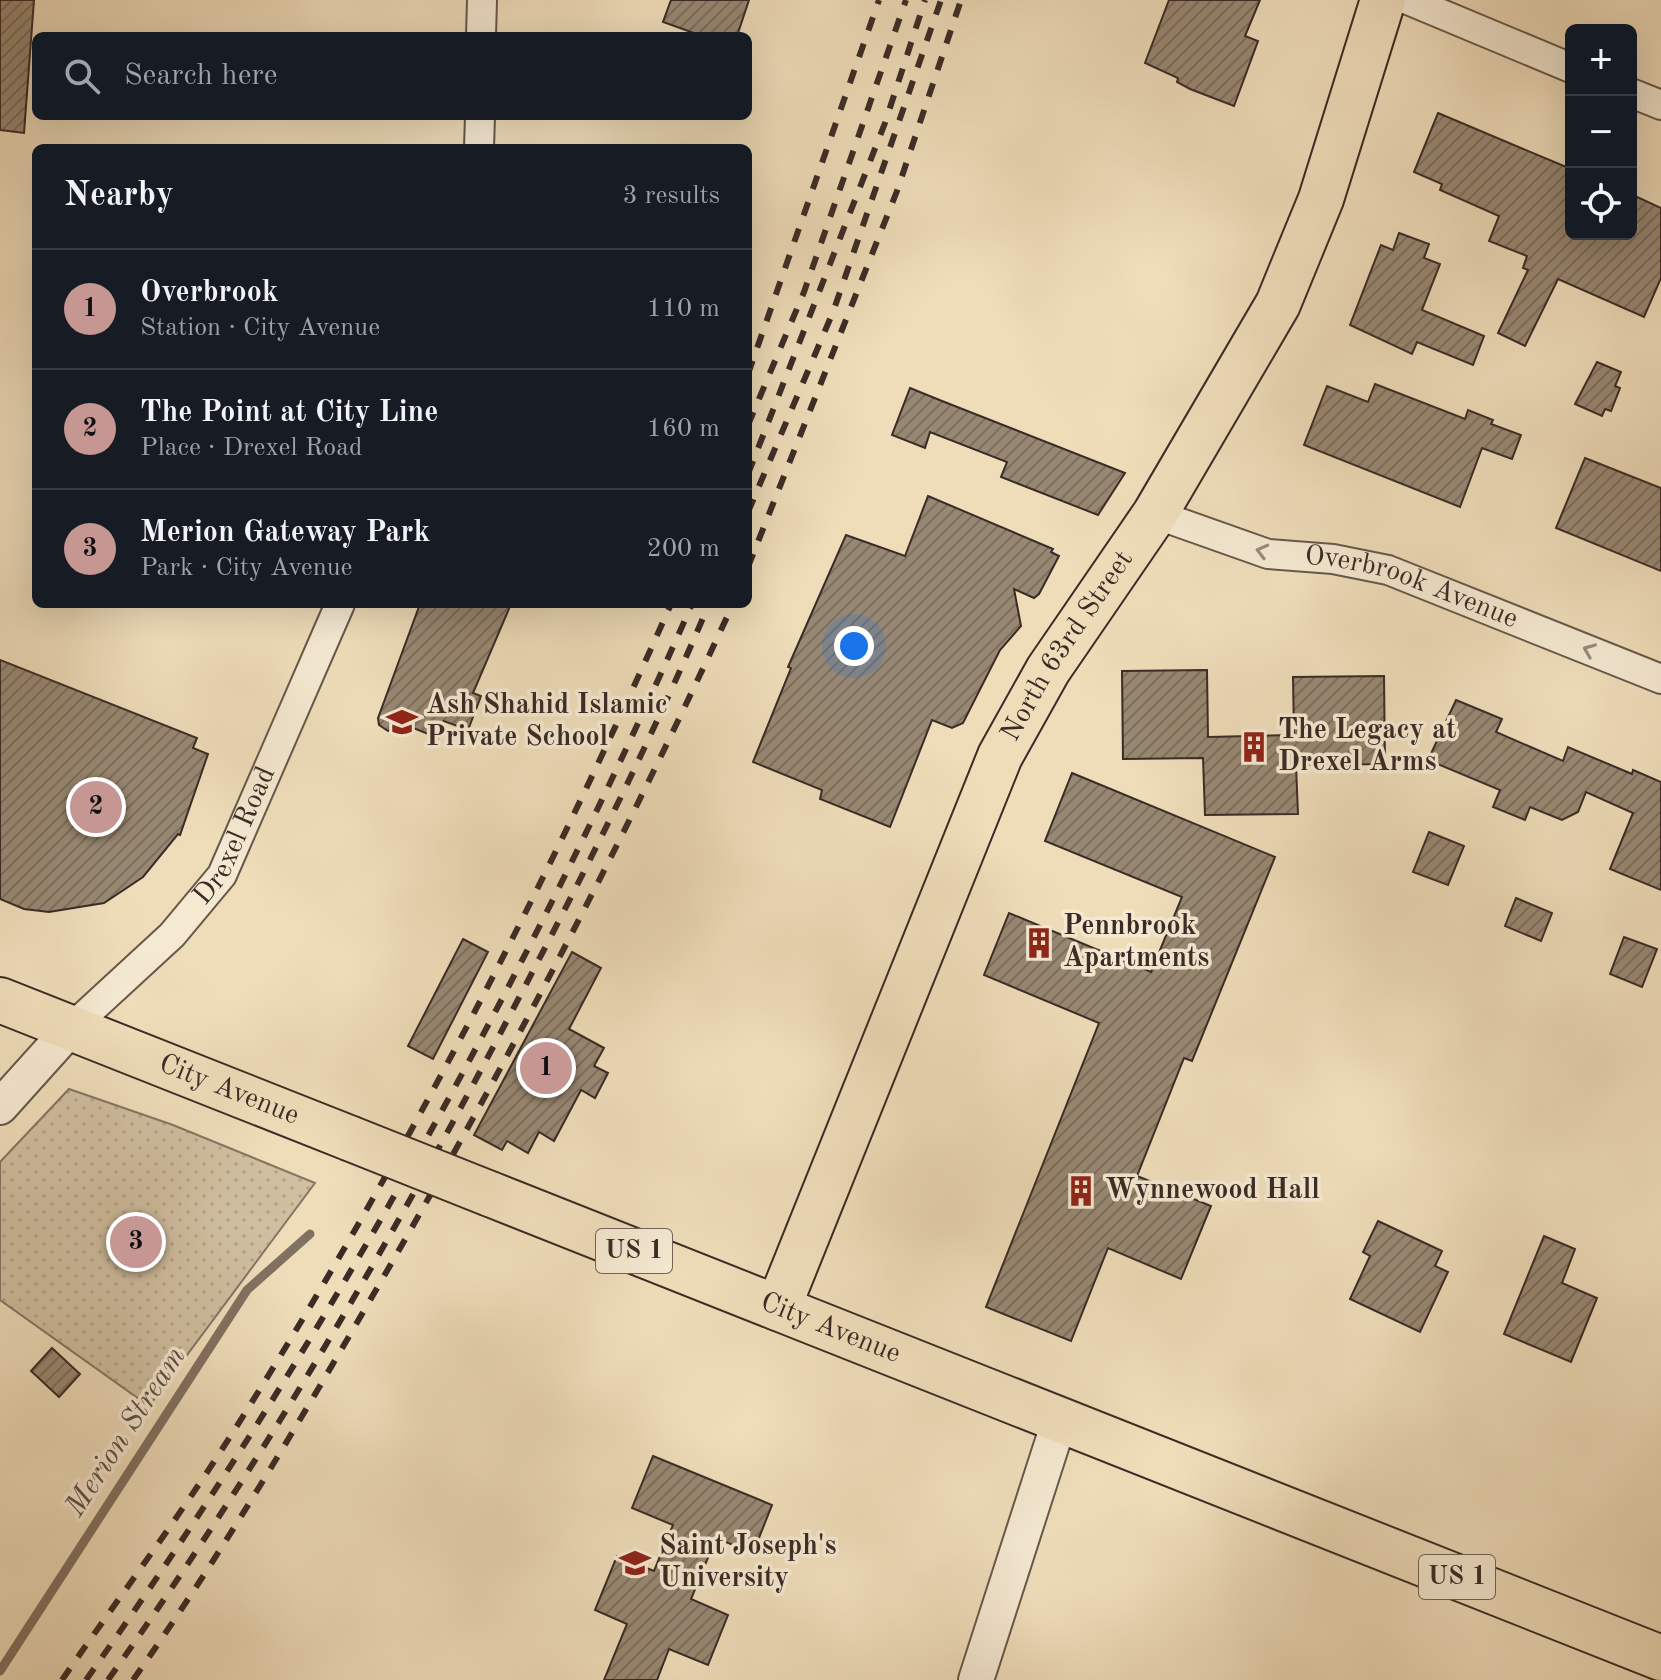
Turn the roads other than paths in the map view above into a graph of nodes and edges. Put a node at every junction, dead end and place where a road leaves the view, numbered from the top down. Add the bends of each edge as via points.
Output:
1 (482, 0) edge
2 (1383, 0) edge
3 (1408, 0) edge
4 (481, 32) edge
5 (1565, 65) edge
6 (1637, 95) edge
7 (1661, 105) edge
8 (480, 120) edge
9 (479, 144) edge
10 (1155, 514) junction
11 (338, 608) edge
12 (1661, 679) edge
13 (0, 1000) edge
14 (71, 1028) junction
15 (0, 1107) edge
16 (778, 1308) junction
17 (1060, 1419) junction
18 (1661, 1658) edge
19 (976, 1680) edge

1 - 4 street
2 - 10 main road, North 63rd Street via 1321,199 1278,304
3 - 5 street
6 - 7 street
8 - 9 street
12 -> 10 street, Overbrook Avenue via 1388,570 1268,554
10 - 16 main road, North 63rd Street via 1048,670 1000,756
11 - 14 street, Drexel Road via 222,875 172,935
13 - 14 main road, City Avenue / US 1
14 - 15 street
14 - 16 main road, City Avenue / US 1, bridge
16 - 17 main road, City Avenue / US 1
17 - 18 main road, City Avenue / US 1
17 - 19 street

